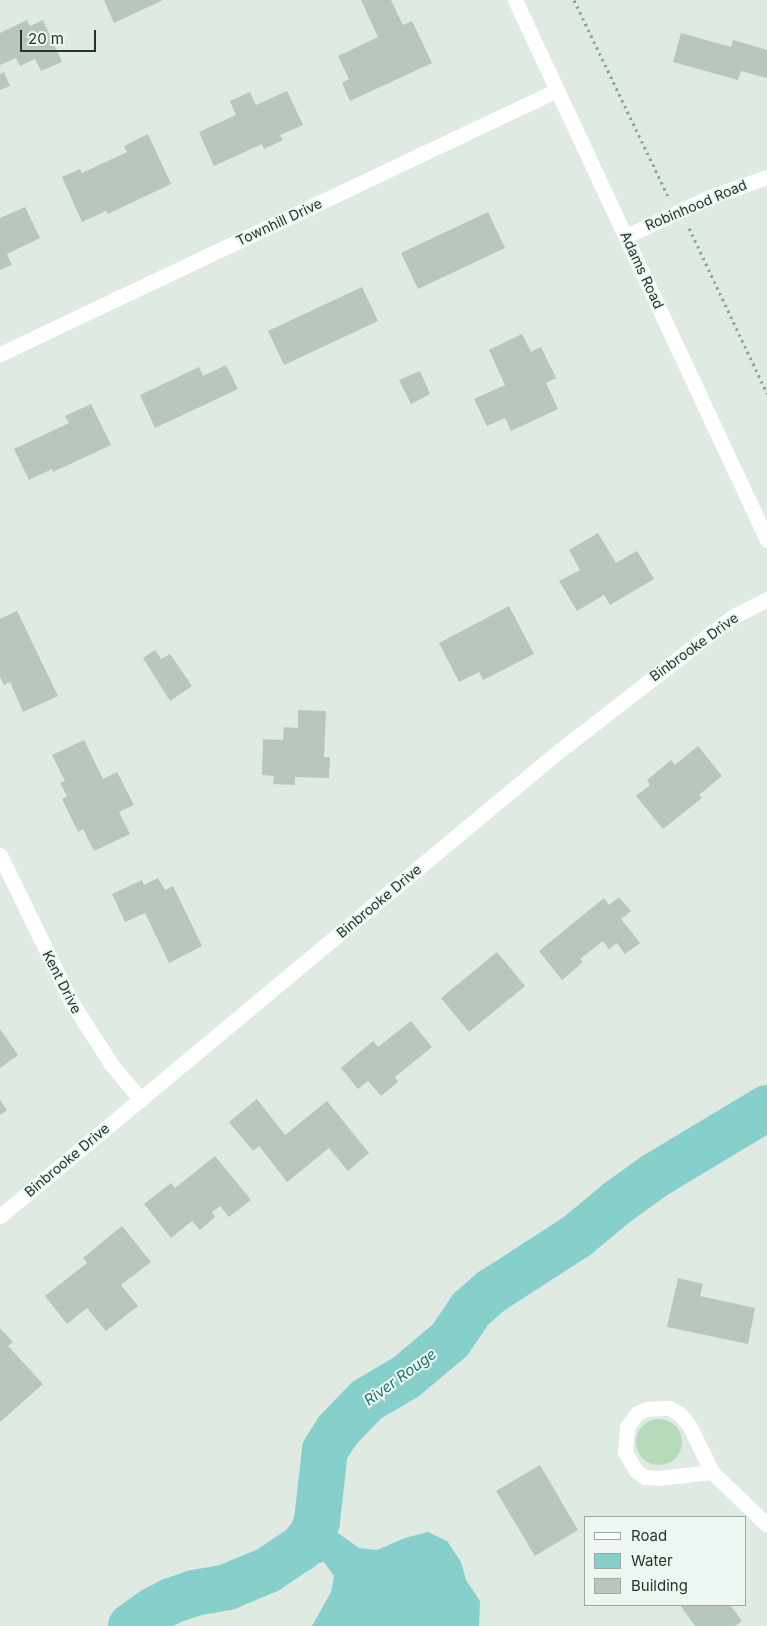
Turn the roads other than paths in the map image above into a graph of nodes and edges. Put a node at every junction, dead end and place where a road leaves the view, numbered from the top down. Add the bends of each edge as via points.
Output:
1 (515, 0) edge
2 (557, 90) junction
3 (767, 177) edge
4 (626, 236) junction
5 (0, 354) edge
6 (767, 540) edge
7 (767, 600) edge
8 (0, 855) edge
9 (141, 1100) junction
10 (0, 1216) edge
11 (712, 1472) junction
12 (767, 1525) edge

1 - 2 street, Adams Road
2 - 4 street, Adams Road
2 - 5 street, Townhill Drive
3 - 4 street, Robinhood Road via 710,197
4 - 6 street, Adams Road
7 - 9 street, Binbrooke Drive via 720,626 567,745
8 - 9 street, Kent Drive via 72,1002 111,1064
9 - 10 street, Binbrooke Drive
11 - 11 street via 658,1478 645,1476 636,1471 625,1452 627,1427 637,1413 647,1408 669,1408 680,1414 689,1425
11 - 12 street

